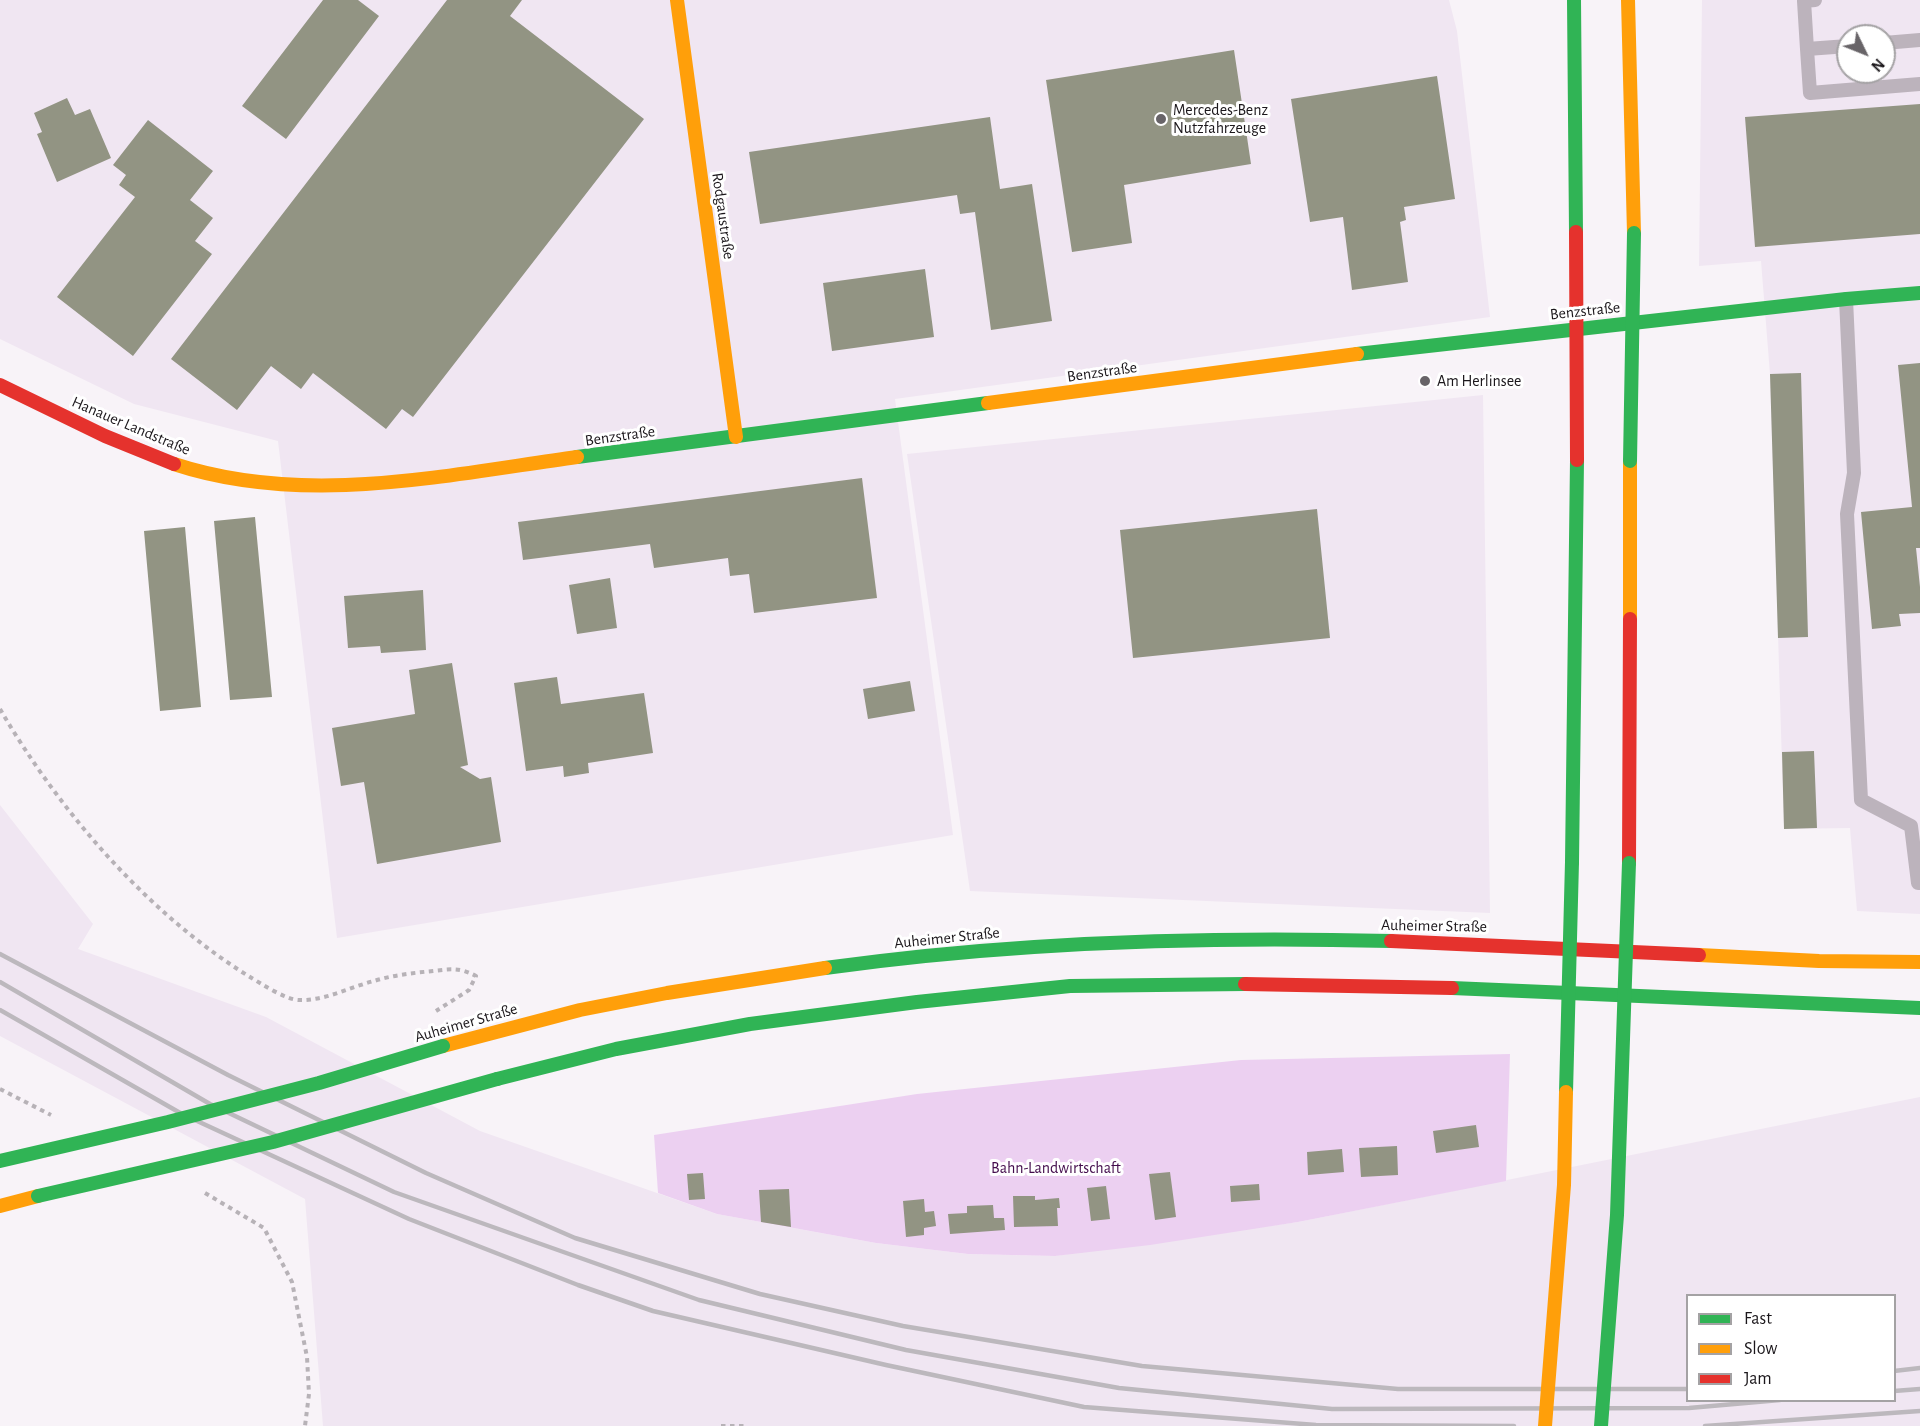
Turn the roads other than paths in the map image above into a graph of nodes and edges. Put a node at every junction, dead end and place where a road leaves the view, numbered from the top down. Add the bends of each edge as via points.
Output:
1 (677, 0) edge
2 (1628, 0) edge
3 (1815, 0) edge
4 (1573, 3) edge
5 (1920, 40) edge
6 (1896, 42) edge
7 (1836, 47) edge
8 (1807, 49) junction
9 (1920, 84) edge
10 (1920, 293) edge
11 (1846, 299) junction
12 (0, 385) edge
13 (736, 437) junction
14 (289, 483) joint
15 (1920, 883) edge
16 (1920, 962) edge
17 (1920, 1008) edge
18 (0, 1161) edge
19 (0, 1206) edge
20 (1545, 1426) edge
21 (1600, 1426) edge

1 - 13 main road, Rodgaustraße
2 - 21 main road, bridge via 1634,232 1629,862 1618,1192
3 - 8 lane via 1804,1
4 - 20 main road, bridge via 1576,460 1572,862 1564,1185
5 - 6 lane
7 - 8 lane
8 - 9 lane via 1810,93
10 - 11 main road, Benzstraße
11 - 13 main road, Benzstraße via 1421,346
11 - 15 lane via 1854,473 1847,514 1861,800 1911,826
12 - 14 main road, Hanauer Landstraße via 106,436 180,466 232,478
13 - 14 main road, Benzstraße via 391,482
16 - 18 main road, Auheimer Straße, bridge via 1284,939 1068,943 921,957 743,979 578,1011 319,1083
17 - 19 main road, bridge via 1407,987 1070,986 750,1024 616,1049 273,1142

